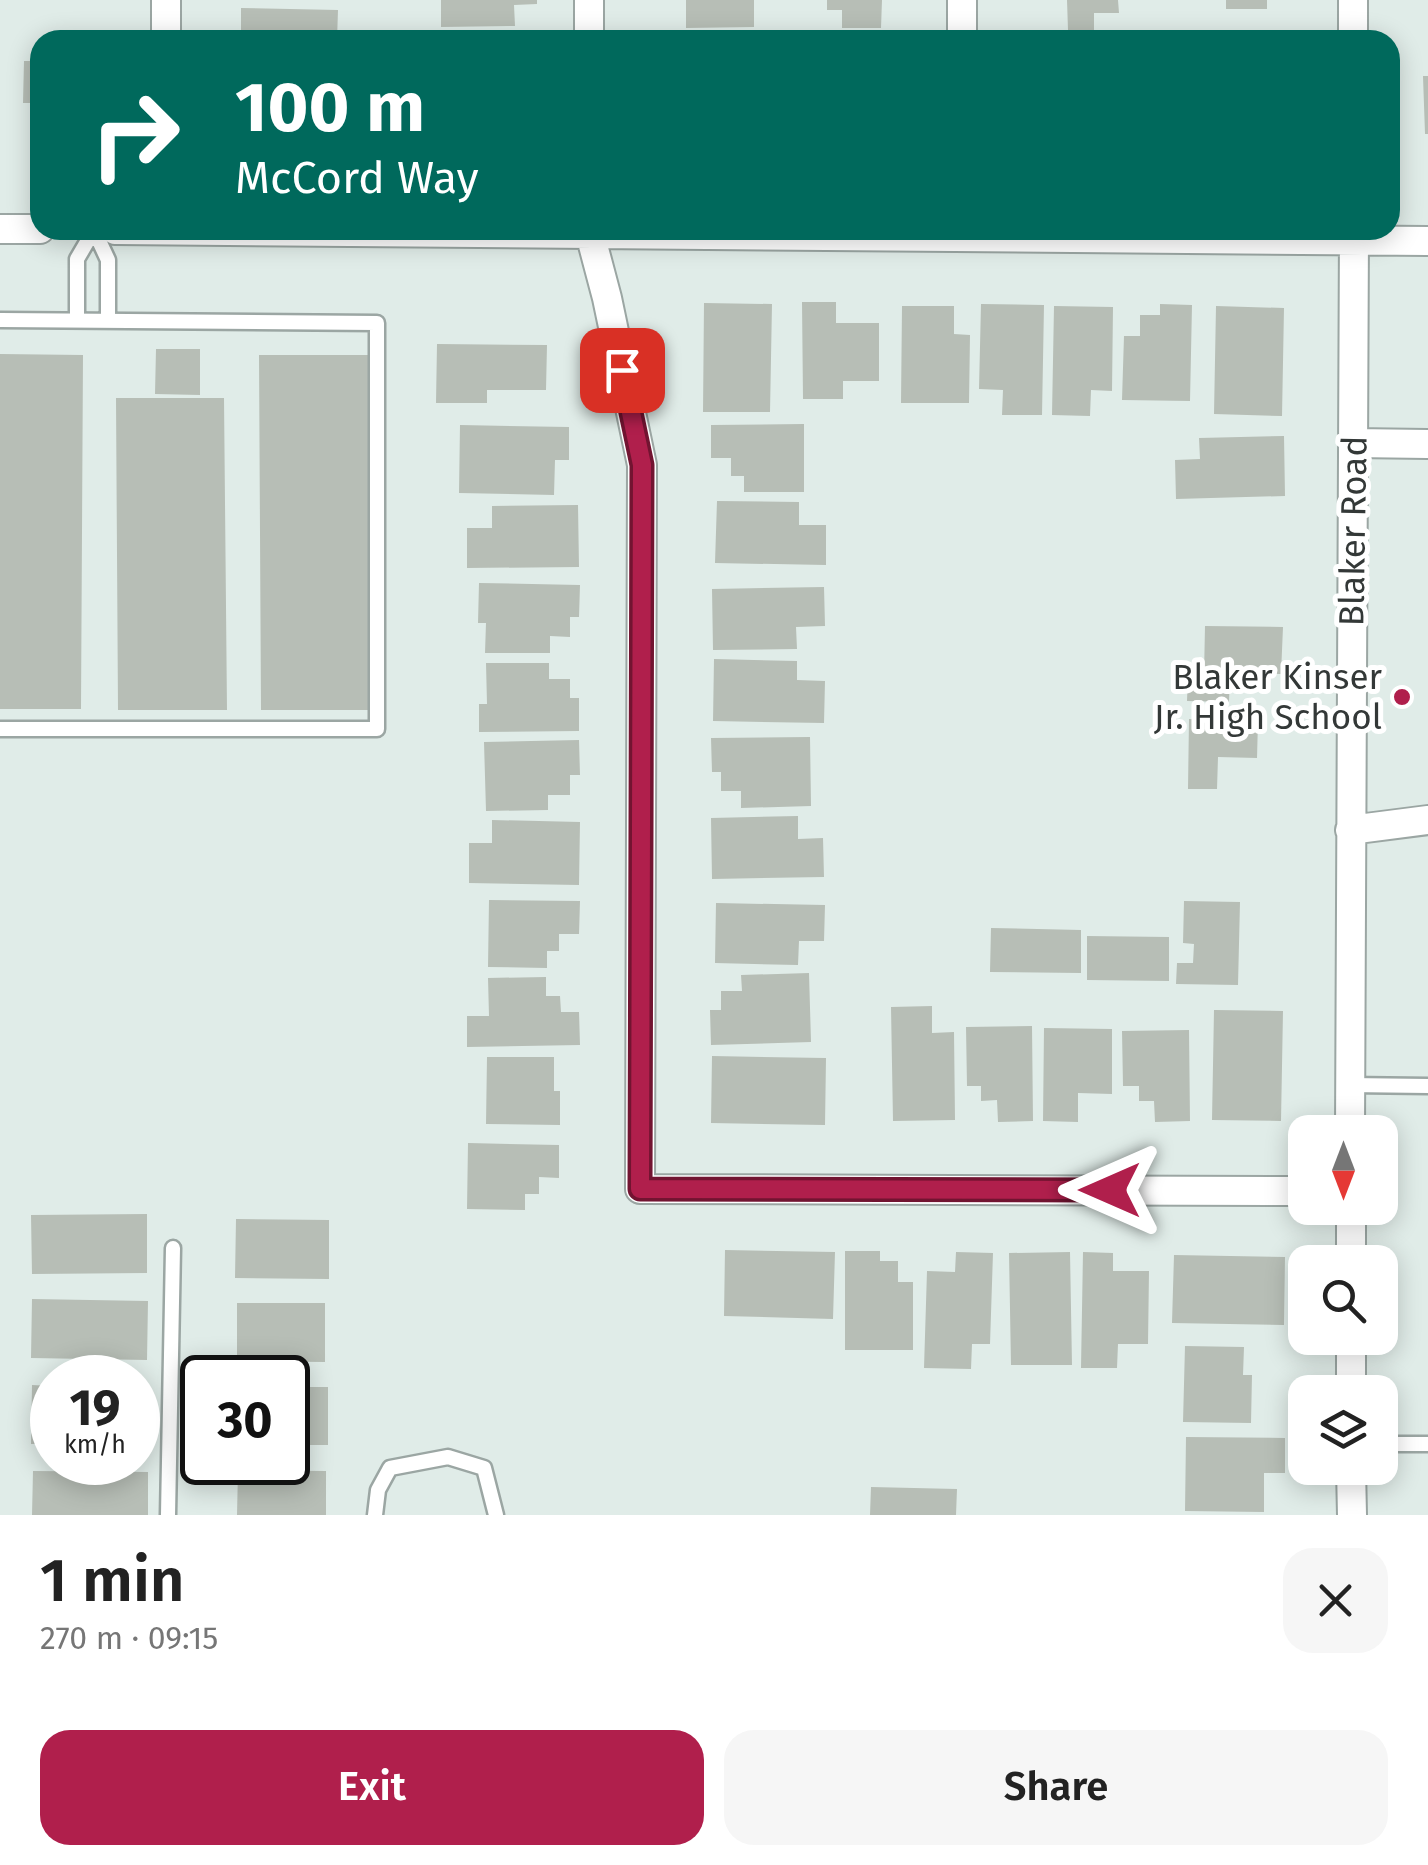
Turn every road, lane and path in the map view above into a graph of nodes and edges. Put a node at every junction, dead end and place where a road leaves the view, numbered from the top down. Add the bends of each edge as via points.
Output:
1 (166, 0) edge
2 (588, 0) edge
3 (962, 0) edge
4 (1353, 0) edge
5 (166, 30) edge
6 (588, 30) edge
7 (962, 30) edge
8 (1353, 30) edge
9 (0, 229) edge
10 (30, 229) edge
11 (1400, 239) edge
12 (88, 240) edge
13 (99, 240) edge
14 (591, 240) edge
15 (1354, 240) edge
16 (1428, 241) edge
17 (108, 319) junction
18 (0, 320) edge
19 (77, 320) junction
20 (1354, 444) junction
21 (1428, 444) edge
22 (0, 730) edge
23 (1428, 820) edge
24 (1350, 830) junction
25 (1350, 1085) junction
26 (1428, 1086) edge
27 (1350, 1115) edge
28 (1288, 1191) edge
29 (173, 1248) dead end
30 (1398, 1444) edge
31 (1428, 1444) edge
32 (1351, 1485) edge
33 (168, 1515) edge
34 (375, 1515) edge
35 (496, 1515) edge
36 (1352, 1515) edge

1 - 5 street
2 - 6 street
3 - 7 street
4 - 8 street
9 - 10 street
11 - 16 street
12 - 19 lane via 77,259
13 - 17 lane via 108,260
14 - 28 street via 642,465 640,1189
15 - 20 street, Blaker Road
17 - 19 lane
17 - 22 lane via 377,322 377,730
18 - 19 lane
20 - 21 street
20 - 24 street, Blaker Road
23 - 24 street
24 - 25 street, Blaker Road
25 - 26 lane
25 - 27 street, Blaker Road
29 - 33 lane
30 - 31 lane
32 - 36 street
34 - 35 lane via 390,1468 448,1457 484,1468

